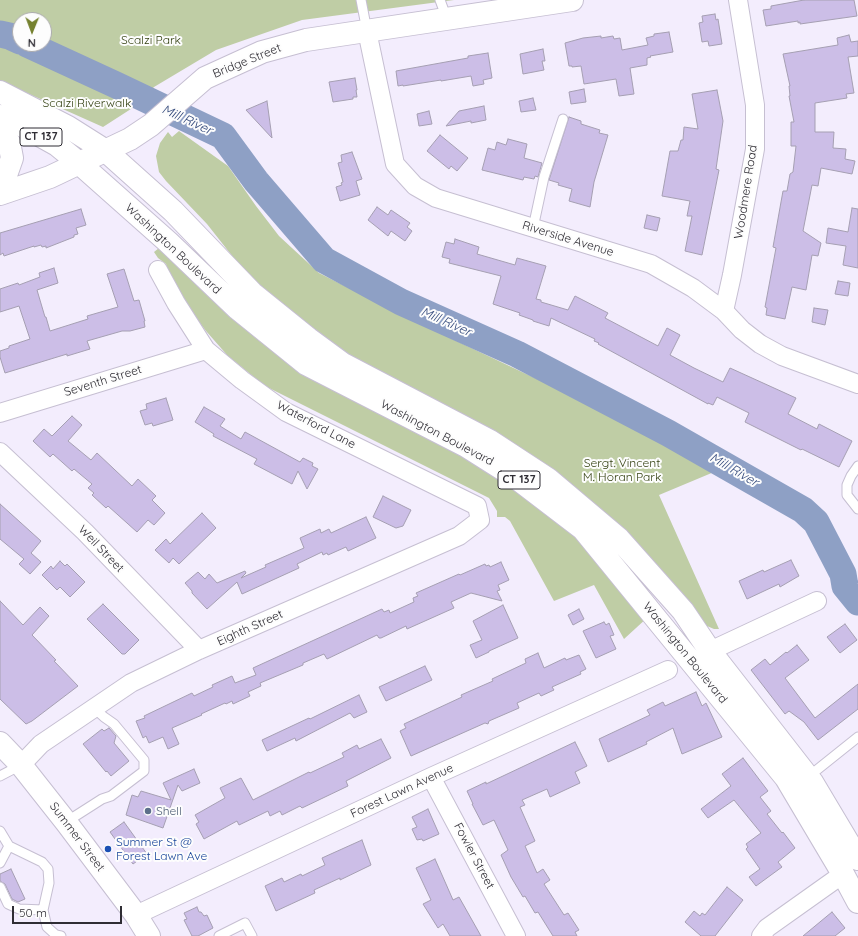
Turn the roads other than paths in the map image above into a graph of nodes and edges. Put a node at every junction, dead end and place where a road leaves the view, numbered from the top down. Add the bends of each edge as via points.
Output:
1 (361, 0) edge
2 (572, 0) edge
3 (738, 0) edge
4 (444, 10) edge
5 (367, 31) junction
6 (0, 92) edge
7 (0, 116) edge
8 (563, 119) dead end
9 (0, 130) edge
10 (106, 151) junction
11 (79, 163) junction
12 (0, 193) edge
13 (533, 228) junction
14 (158, 270) dead end
15 (724, 311) junction
16 (206, 350) junction
17 (858, 384) edge
18 (0, 413) edge
19 (0, 452) edge
20 (858, 466) edge
21 (477, 506) joint
22 (858, 509) edge
23 (817, 601) dead end
24 (199, 650) junction
25 (710, 651) junction
26 (668, 670) dead end
27 (94, 708) junction
28 (858, 737) edge
29 (0, 743) edge
30 (21, 765) junction
31 (0, 776) edge
32 (431, 777) junction
33 (808, 777) junction
34 (66, 822) junction
35 (0, 831) edge
36 (9, 846) junction
37 (0, 863) edge
38 (851, 866) edge
39 (0, 887) edge
40 (858, 902) edge
41 (43, 910) junction
42 (136, 915) junction
43 (61, 936) edge
44 (150, 936) edge
45 (219, 936) edge
46 (252, 936) edge
47 (516, 936) edge
48 (761, 936) edge

1 - 5 lane
2 - 4 main road, Bridge Street
3 - 15 street, Woodmere Road via 755,105 755,149
4 - 5 main road, Bridge Street
5 - 10 main road, Bridge Street via 306,40 262,52 205,78 151,125
5 - 13 street, Riverside Avenue via 395,164 414,186 436,198
6 - 10 main road, Washington Boulevard / CT 137 via 68,127
7 - 11 main road, Washington Boulevard / CT 137 via 57,145
8 - 13 lane via 544,177
9 - 12 main road, Bridge Street via 9,142 12,158
10 - 11 main road, Bridge Street
10 - 25 main road, Washington Boulevard / CT 137 via 173,211 252,293 315,344 342,364 490,442 548,479 619,539 682,611
11 - 12 main road, Bridge Street via 50,177
11 - 38 main road, Washington Boulevard / CT 137 via 168,242 238,310 306,364 466,446 515,477 584,529 786,778
13 - 15 street, Riverside Avenue via 651,264 693,288
14 - 16 street, Waterford Lane
15 - 17 street, Riverside Avenue via 760,344 782,356
16 - 18 street, Seventh Street
16 - 21 street, Waterford Lane via 286,412
19 - 24 street, Weil Street via 85,532
20 - 22 lane via 847,485 847,495
21 - 24 street, Eighth Street via 480,520 459,536
23 - 25 street
24 - 27 street, Eighth Street via 131,683
25 - 33 main road, Washington Boulevard / CT 137
26 - 32 street, Forest Lawn Avenue
27 - 30 street, Eighth Street via 41,744
27 - 34 lane via 114,724 144,760 144,771 111,796
28 - 33 lane
29 - 30 main road, Summer Street
30 - 31 lane
30 - 34 main road, Summer Street
32 - 42 street, Forest Lawn Avenue
32 - 47 street, Fowler Street
33 - 38 main road, Washington Boulevard / CT 137
34 - 42 main road, Summer Street
35 - 36 lane
36 - 37 lane
36 - 41 lane via 42,862 48,869 49,883
38 - 40 main road, Washington Boulevard / CT 137
38 - 48 street via 767,928
39 - 41 lane via 8,904 20,909
41 - 43 lane via 47,927
42 - 44 main road, Summer Street
45 - 46 lane via 245,923

